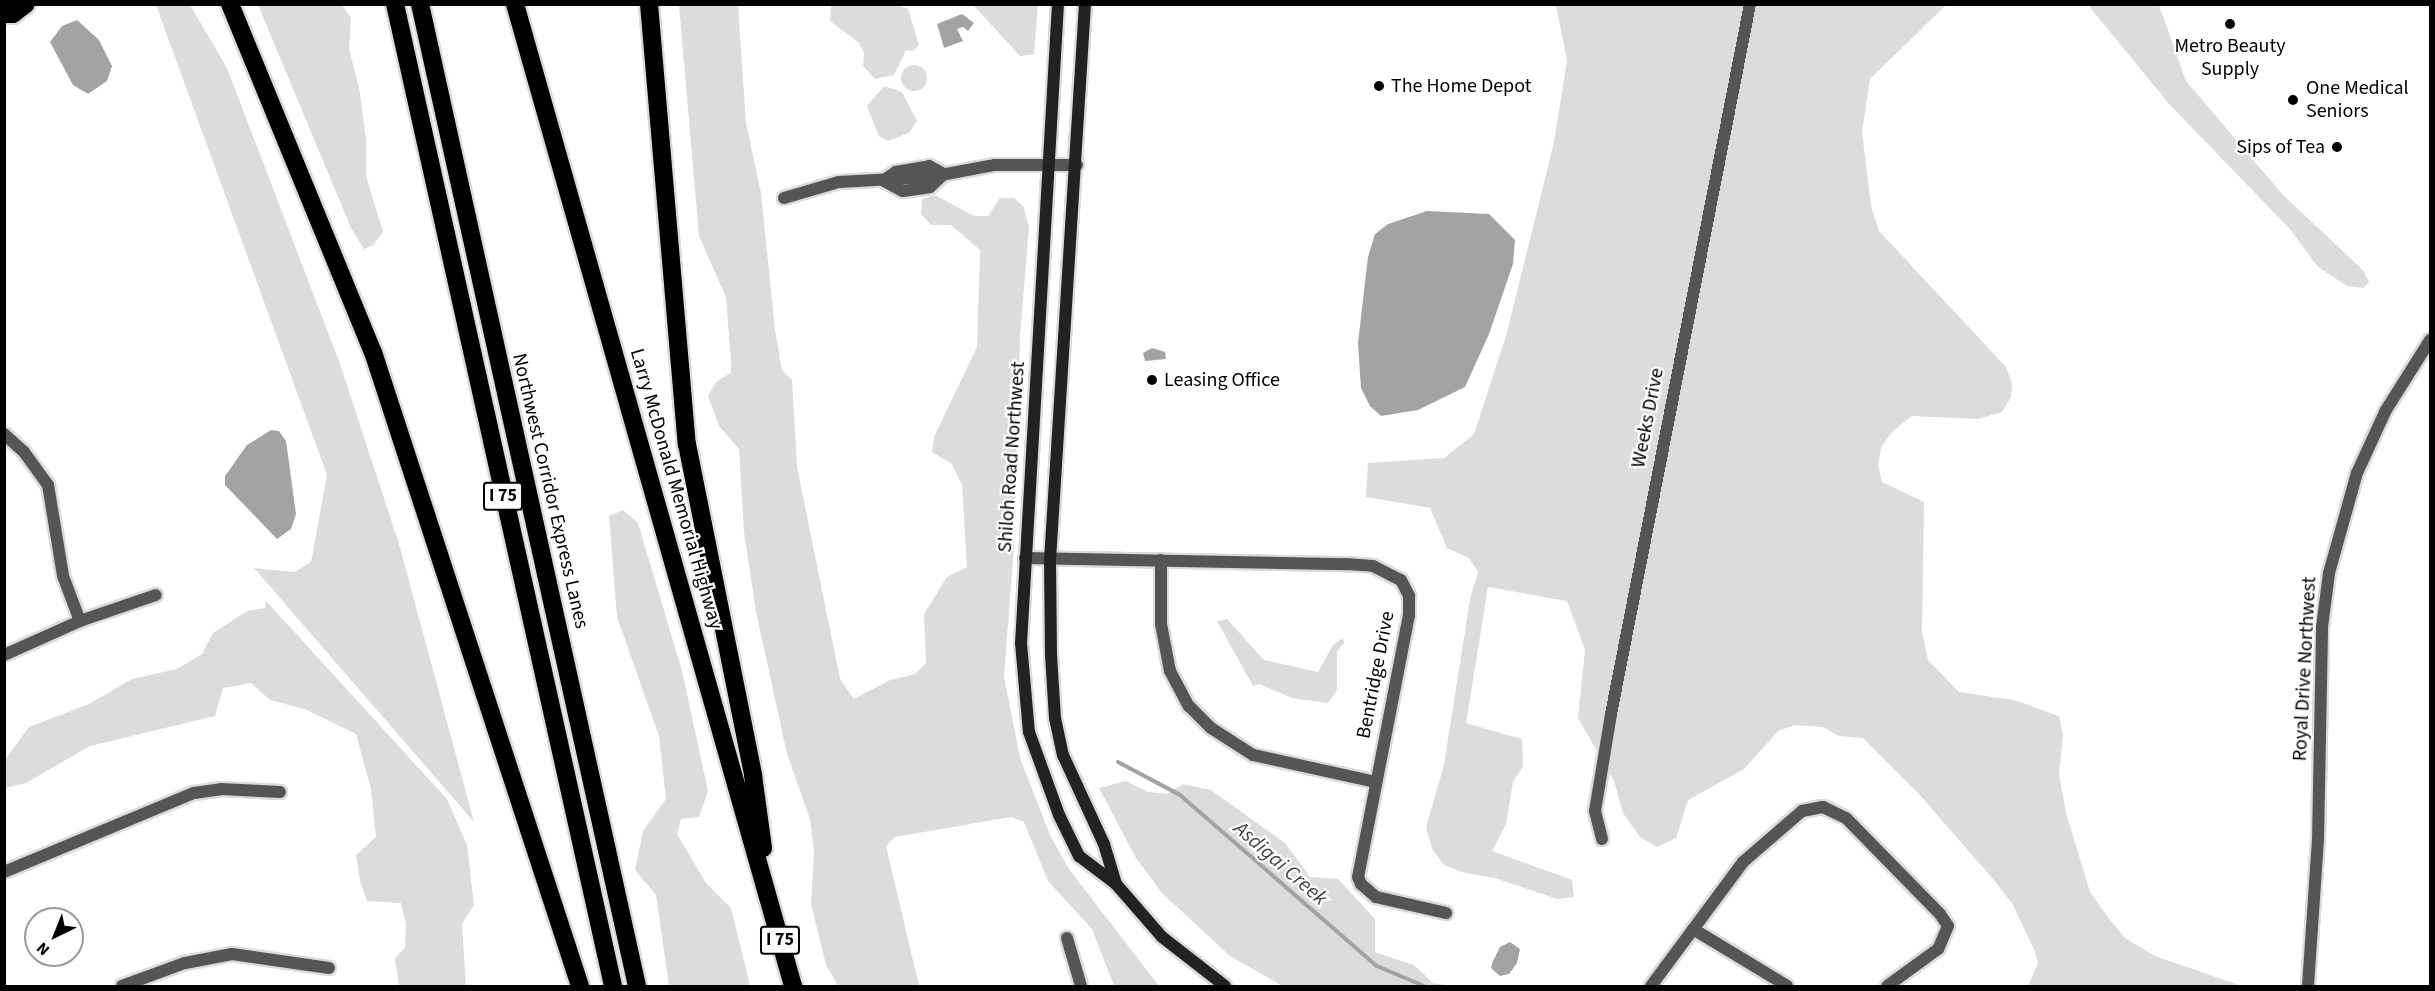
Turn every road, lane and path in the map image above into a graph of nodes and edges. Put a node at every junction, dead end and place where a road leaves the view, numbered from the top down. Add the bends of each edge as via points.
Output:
1 (9, 4) edge
2 (26, 4) edge
3 (230, 4) edge
4 (395, 4) edge
5 (420, 4) edge
6 (515, 4) edge
7 (649, 4) edge
8 (1059, 4) edge
9 (1085, 4) edge
10 (1750, 4) edge
11 (4, 7) edge
12 (4, 14) edge
13 (1048, 163) junction
14 (1077, 165) junction
15 (944, 174) junction
16 (883, 181) junction
17 (784, 198) dead end
18 (2430, 340) edge
19 (4, 434) edge
20 (1025, 558) junction
21 (1050, 560) junction
22 (1161, 560) junction
23 (156, 595) dead end
24 (80, 621) junction
25 (4, 655) edge
26 (1376, 782) junction
27 (280, 792) dead end
28 (1602, 839) dead end
29 (4, 872) edge
30 (1116, 884) junction
31 (767, 894) junction
32 (1446, 914) dead end
33 (1693, 929) junction
34 (1067, 938) dead end
35 (329, 968) dead end
36 (122, 987) edge
37 (580, 987) edge
38 (613, 987) edge
39 (637, 987) edge
40 (793, 987) edge
41 (1082, 987) edge
42 (1225, 987) edge
43 (1652, 987) edge
44 (1787, 987) edge
45 (1887, 987) edge
46 (2308, 987) edge

1 - 11 street
2 - 12 highway via 13,14
3 - 37 highway via 373,352
4 - 38 highway, I 75
5 - 39 highway, Northwest Corridor Express Lanes
6 - 31 highway, Larry McDonald Memorial Highway / I 75
7 - 31 highway via 687,444 753,775
8 - 13 street, Shiloh Road Northwest
9 - 14 street, Shiloh Road Northwest
10 - 28 street, Weeks Drive via 1611,714 1594,811
13 - 14 street
13 - 15 street via 995,165
13 - 20 street, Shiloh Road Northwest
14 - 21 street, Shiloh Road Northwest
15 - 16 street via 929,166 896,172
15 - 16 street via 930,187 903,191
16 - 17 street via 839,182
18 - 46 street, Royal Drive Northwest via 2391,401 2357,473 2329,573 2322,627 2318,840
19 - 24 street via 24,452 48,485 63,576
20 - 21 street, Bentridge Drive
20 - 30 street, Shiloh Road Northwest via 1021,643 1029,732 1059,815 1079,856
21 - 22 street, Bentridge Drive
21 - 30 street, Shiloh Road Northwest via 1055,718 1063,755 1104,844
22 - 26 street via 1161,624 1170,670 1189,706 1211,728 1253,755
22 - 26 street, Bentridge Drive via 1373,566 1401,580 1409,596 1409,615
23 - 24 street
24 - 25 street
26 - 32 street, Bentridge Drive via 1358,869 1360,884 1376,897
27 - 29 street via 221,789 194,793
30 - 42 street, Shiloh Road Northwest via 1162,937
31 - 40 highway, Larry McDonald Memorial Highway / I 75
33 - 43 street
33 - 44 street
33 - 45 street via 1743,862 1802,811 1823,807 1846,818 1948,926 1938,949
34 - 41 street
35 - 36 street via 232,954 185,963

